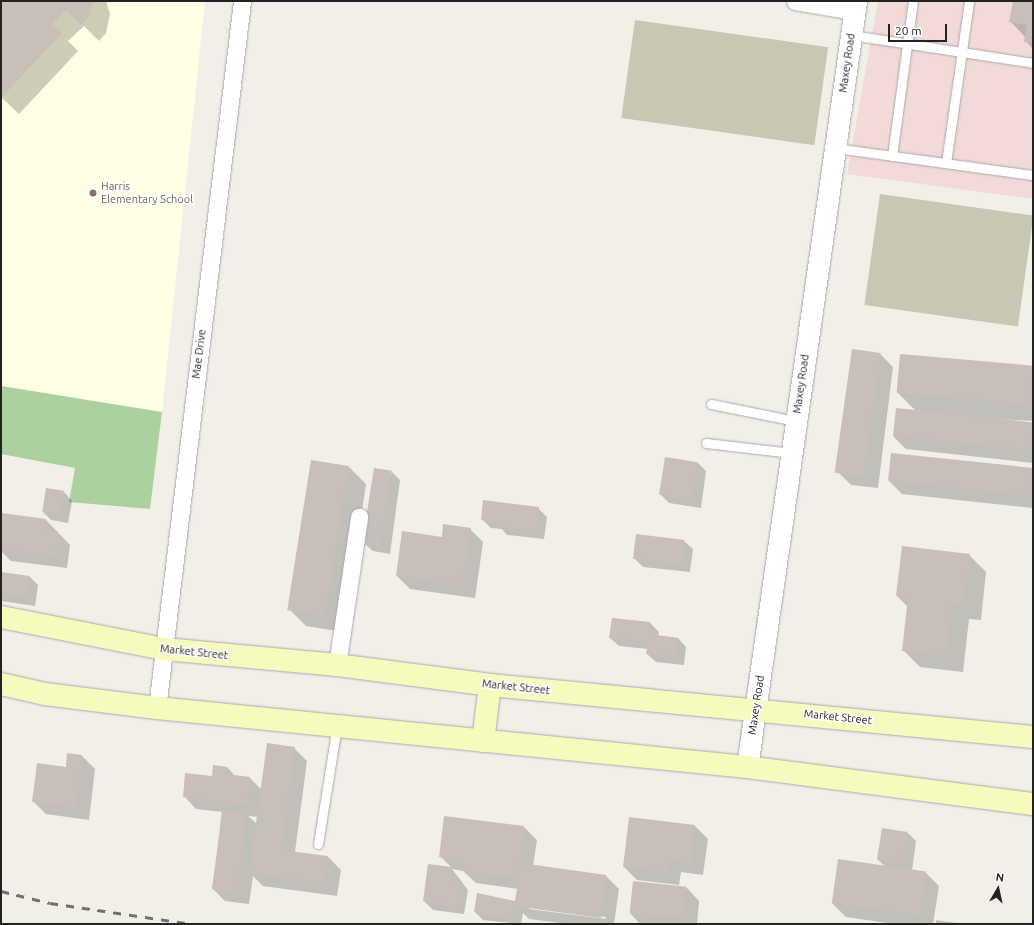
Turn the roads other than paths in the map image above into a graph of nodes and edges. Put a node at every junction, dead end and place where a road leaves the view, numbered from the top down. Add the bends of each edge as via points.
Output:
1 (242, 1) edge
2 (795, 1) edge
3 (913, 1) edge
4 (970, 1) edge
5 (855, 6) edge
6 (851, 35) junction
7 (905, 43) junction
8 (962, 52) junction
9 (1033, 63) edge
10 (835, 148) junction
11 (892, 156) junction
12 (946, 164) junction
13 (1033, 175) edge
14 (711, 404) dead end
15 (796, 422) junction
16 (706, 443) dead end
17 (791, 453) junction
18 (359, 517) dead end
19 (1, 617) edge
20 (164, 649) junction
21 (337, 665) junction
22 (1, 684) edge
23 (490, 684) junction
24 (157, 708) junction
25 (755, 709) junction
26 (337, 726) junction
27 (1033, 737) edge
28 (483, 740) junction
29 (747, 767) junction
30 (1033, 804) edge
31 (318, 844) dead end

1 - 20 street, Mae Drive
2 - 5 street
3 - 7 lane
4 - 8 lane
5 - 6 street, Maxey Road
6 - 7 lane
6 - 10 street, Maxey Road
7 - 8 lane
7 - 11 lane
8 - 9 lane
8 - 12 lane
10 - 11 lane
10 - 15 street, Maxey Road
11 - 12 lane
12 - 13 lane
14 - 15 lane
15 - 17 street, Maxey Road
16 - 17 lane
17 - 25 street, Maxey Road
18 - 21 street
19 - 20 main road, Market Street
20 - 21 main road, Market Street
20 - 24 street, Mae Drive
21 - 23 main road, Market Street
22 - 24 main road via 45,694
23 - 25 main road, Market Street
23 - 28 main road
24 - 26 main road
25 - 27 main road, Market Street
25 - 29 street, Maxey Road
26 - 28 main road
26 - 31 lane
28 - 29 main road
29 - 30 main road

